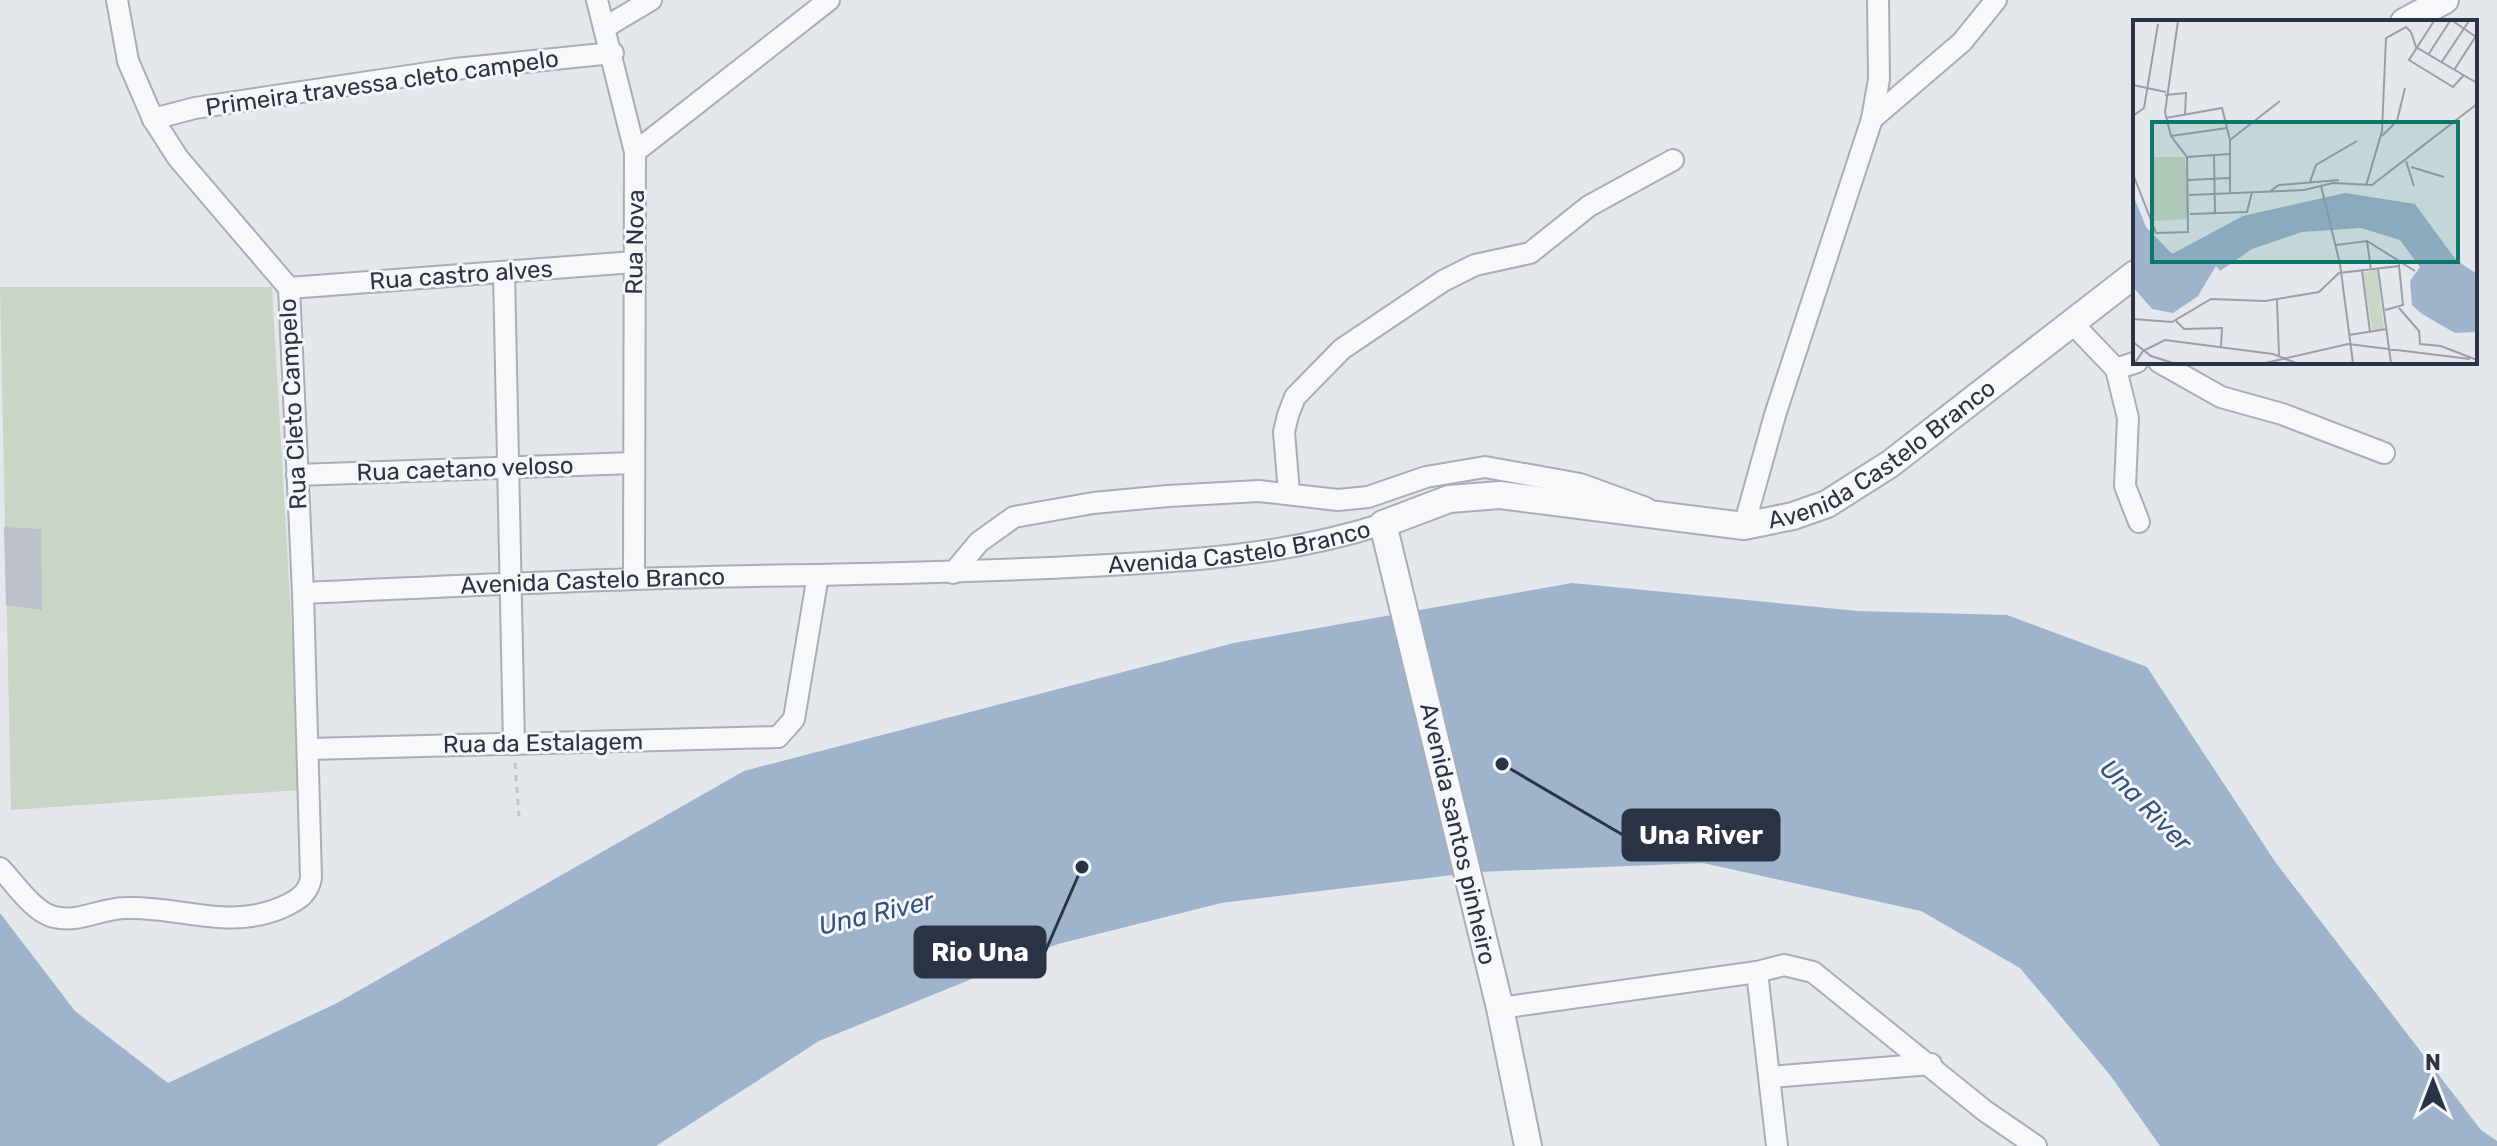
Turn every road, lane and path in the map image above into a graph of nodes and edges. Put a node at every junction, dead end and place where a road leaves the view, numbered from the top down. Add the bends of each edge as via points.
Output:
1 (117, 0) edge
2 (597, 0) edge
3 (651, 0) edge
4 (829, 0) edge
5 (1878, 0) edge
6 (1996, 0) edge
7 (2445, 0) edge
8 (2408, 20) edge
9 (604, 28) junction
10 (613, 53) junction
11 (153, 119) junction
12 (1872, 119) junction
13 (635, 152) junction
14 (1673, 160) dead end
15 (634, 262) junction
16 (504, 273) junction
17 (2133, 276) edge
18 (289, 288) junction
19 (2073, 324) junction
20 (2133, 363) edge
21 (2163, 364) edge
22 (2116, 369) junction
23 (2384, 453) dead end
24 (633, 463) junction
25 (508, 467) junction
26 (297, 475) junction
27 (1289, 493) junction
28 (1660, 516) junction
29 (2139, 522) dead end
30 (1383, 524) junction
31 (1744, 526) junction
32 (953, 573) junction
33 (818, 575) junction
34 (634, 578) junction
35 (511, 584) junction
36 (303, 593) junction
37 (514, 744) junction
38 (309, 749) junction
39 (519, 816) dead end
40 (0, 868) edge
41 (1757, 972) junction
42 (1500, 1008) junction
43 (1931, 1064) junction
44 (1770, 1077) junction
45 (2011, 1138) edge
46 (1528, 1146) edge
47 (1777, 1146) edge
48 (2036, 1146) edge

1 - 11 street, Rua Cleto Campelo via 128,61
2 - 9 street, Rua Nova
3 - 9 street
4 - 13 street
5 - 12 street via 1879,79
6 - 12 street via 1962,42
7 - 8 street
9 - 10 street, Rua Nova
10 - 11 street, Primeira travessa cleto campelo via 455,69
10 - 13 street, Rua Nova
11 - 18 street, Rua Cleto Campelo via 178,158
12 - 31 street
13 - 15 street, Rua Nova
14 - 27 street via 1589,206 1530,253 1475,265 1443,281 1342,349 1295,397 1288,415 1284,432
15 - 16 street, Rua castro alves
15 - 24 street, Rua Nova
16 - 18 street, Rua castro alves
16 - 25 street
17 - 19 street, Avenida Castelo Branco
18 - 26 street, Rua Cleto Campelo
19 - 22 street
19 - 31 street, Avenida Castelo Branco via 1854,489 1793,516
20 - 22 street
21 - 23 street via 2221,397
22 - 29 street via 2128,418 2125,486
24 - 25 street, Rua caetano veloso
24 - 34 street, Rua Nova
25 - 26 street, Rua caetano veloso
25 - 35 street
26 - 36 street, Rua Cleto Campelo
27 - 28 street, Avenida Castelo Branco via 1338,500 1368,497 1462,468 1507,468 1607,492
27 - 32 street, Avenida Castelo Branco via 1182,495 1014,517 979,542
28 - 30 street, Avenida Castelo Branco via 1488,495 1449,499
28 - 31 street, Avenida Castelo Branco
30 - 32 street, Avenida Castelo Branco via 1320,543 1238,557
30 - 42 street, Avenida santos pinheiro
32 - 33 street, Avenida Castelo Branco
33 - 34 street, Avenida Castelo Branco
33 - 37 street, Rua da Estalagem via 794,719 778,737
34 - 35 street, Avenida Castelo Branco
35 - 36 street, Avenida Castelo Branco
35 - 37 street
36 - 38 street, Rua Cleto Campelo
37 - 38 street, Rua da Estalagem
37 - 39 path
38 - 40 street, Rua Cleto Campelo via 312,862 309,889 298,900 244,919 127,908 75,919 52,917
41 - 42 street
41 - 43 street via 1784,965 1813,972
41 - 44 street
42 - 46 street, Avenida santos pinheiro
43 - 44 street
43 - 45 street
44 - 47 street
45 - 48 street

